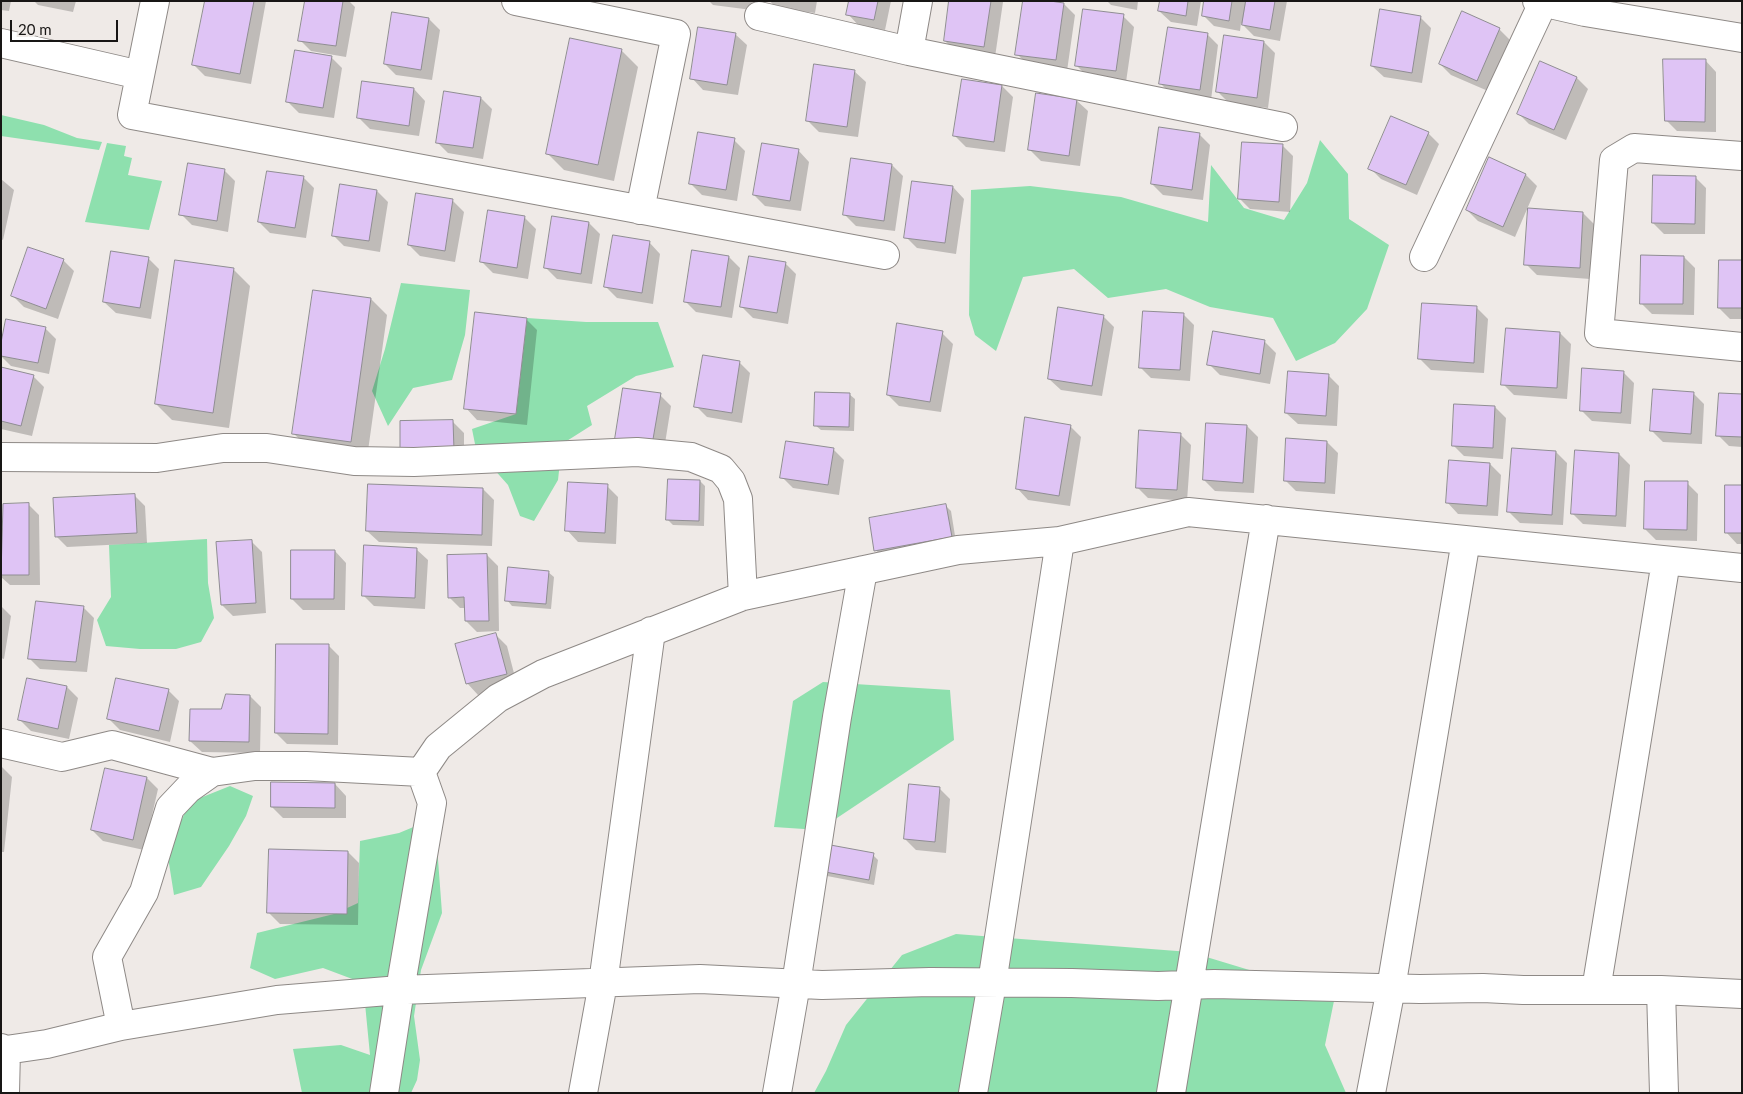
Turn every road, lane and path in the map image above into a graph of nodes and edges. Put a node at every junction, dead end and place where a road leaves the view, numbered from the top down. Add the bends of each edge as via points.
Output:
1 (155, 1) edge
2 (516, 1) edge
3 (918, 1) edge
4 (1540, 2) edge
5 (759, 16) dead end
6 (1742, 38) edge
7 (1, 43) edge
8 (909, 51) junction
9 (140, 75) junction
10 (1283, 127) dead end
11 (1742, 156) edge
12 (640, 210) junction
13 (885, 256) dead end
14 (1424, 257) dead end
15 (1742, 347) edge
16 (1, 457) edge
17 (1266, 519) junction
18 (1466, 540) junction
19 (1060, 541) junction
20 (1666, 561) junction
21 (1742, 568) edge
22 (863, 570) junction
23 (743, 596) junction
24 (651, 632) junction
25 (1, 743) edge
26 (212, 772) junction
27 (421, 772) junction
28 (602, 983) junction
29 (992, 983) junction
30 (796, 984) junction
31 (1189, 985) junction
32 (1391, 988) junction
33 (400, 990) junction
34 (1596, 990) junction
35 (1661, 990) junction
36 (1742, 994) edge
37 (121, 1026) junction
38 (4, 1049) edge
39 (6, 1093) edge
40 (384, 1093) edge
41 (583, 1093) edge
42 (777, 1093) edge
43 (973, 1093) edge
44 (1171, 1093) edge
45 (1371, 1093) edge
46 (1664, 1093) edge

1 - 9 street
2 - 12 street via 676,34
3 - 8 street
4 - 6 street
4 - 14 street
5 - 8 street
7 - 9 street
8 - 10 street
9 - 12 street via 132,115
11 - 15 street via 1634,148 1614,160 1599,333
12 - 13 street
16 - 23 street via 157,458 223,448 267,448 354,461 414,462 637,452 691,458 721,469 731,481 738,499
17 - 18 street
17 - 19 street via 1188,512
17 - 31 street
18 - 20 street
18 - 32 street
19 - 22 street via 970,548
19 - 29 street
20 - 21 street
20 - 34 street
22 - 23 street
22 - 30 street
23 - 24 street
24 - 27 street via 543,674 498,698 438,747
24 - 28 street
25 - 26 street via 62,757 112,745
26 - 27 street via 255,766
26 - 37 street via 188,789 170,808 144,892 107,957
27 - 33 street via 432,803
28 - 30 street via 700,979
28 - 33 street
28 - 41 street
29 - 30 street
29 - 31 street
29 - 43 street
30 - 42 street
31 - 32 street
31 - 44 street
32 - 34 street
32 - 45 street
33 - 37 street via 277,1000
33 - 40 street
34 - 35 street
35 - 36 street
35 - 46 street
37 - 38 street via 47,1044
38 - 39 street

